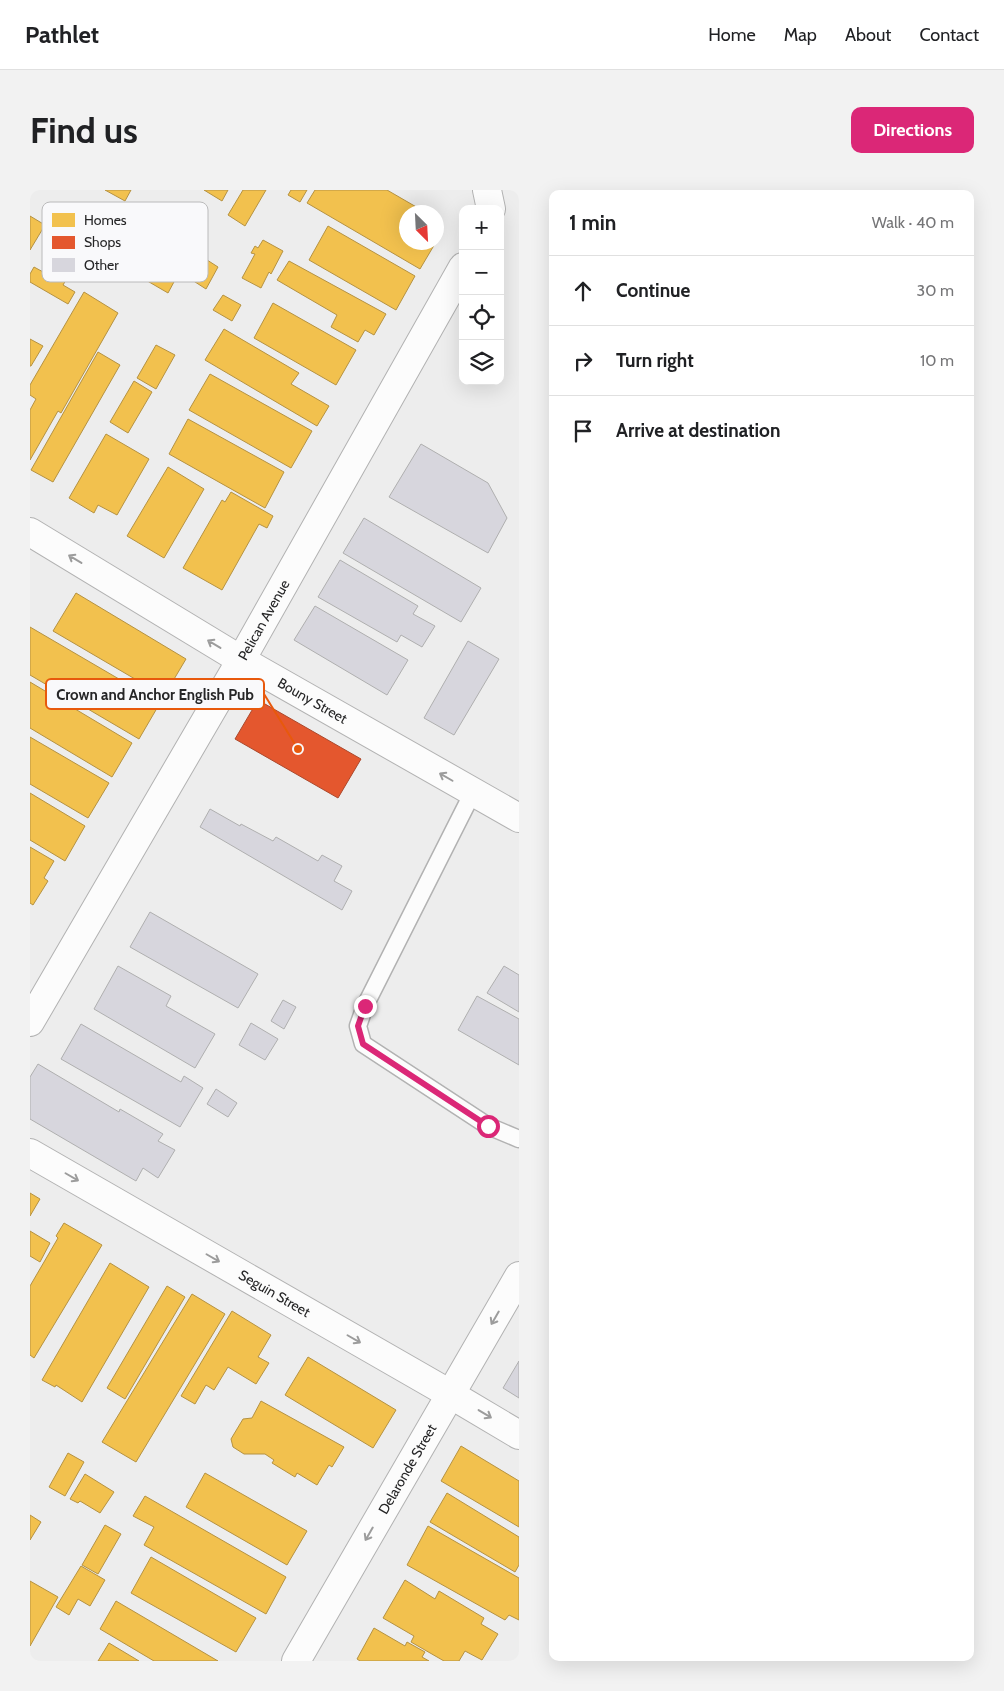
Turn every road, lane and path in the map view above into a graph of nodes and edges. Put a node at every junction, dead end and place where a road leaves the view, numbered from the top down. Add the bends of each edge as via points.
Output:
1 (487, 190) edge
2 (490, 205) edge
3 (459, 274) edge
4 (30, 532) edge
5 (241, 660) junction
6 (473, 792) junction
7 (519, 818) edge
8 (30, 1022) edge
9 (519, 1139) edge
10 (30, 1153) edge
11 (519, 1276) edge
12 (450, 1394) junction
13 (519, 1435) edge
14 (296, 1661) edge

1 - 2 street
3 - 5 street, Pelican Avenue
5 -> 4 street, Bouny Street
6 -> 5 street, Bouny Street
5 - 8 street, Pelican Avenue
6 - 7 street, Bouny Street
6 - 9 lane via 365,1006 358,1026 363,1044 488,1126
10 -> 12 street, Seguin Street
11 -> 12 street, Delaronde Street
12 -> 13 street, Seguin Street
12 -> 14 street, Delaronde Street

